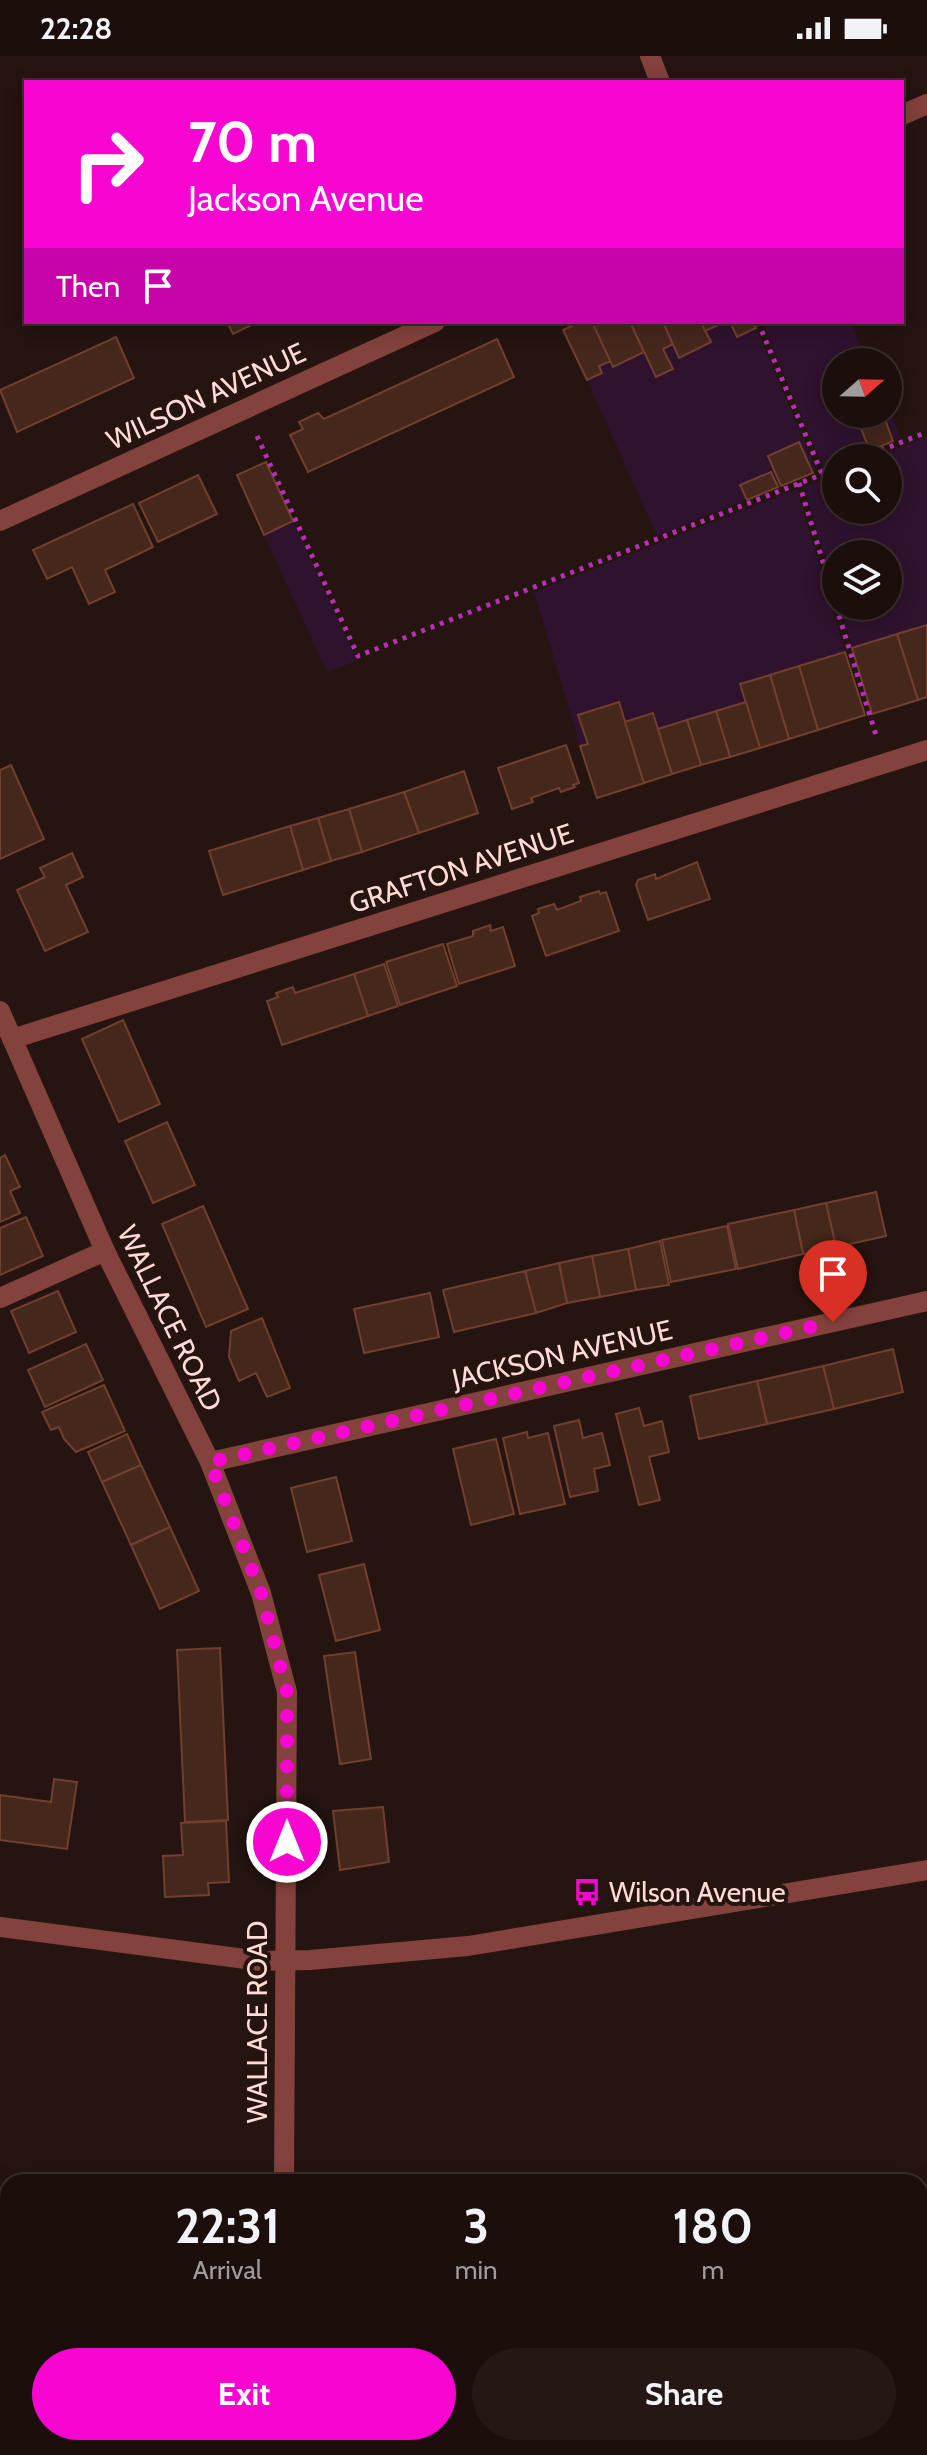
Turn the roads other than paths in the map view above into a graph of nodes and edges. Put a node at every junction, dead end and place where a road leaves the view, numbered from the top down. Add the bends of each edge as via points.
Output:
1 (650, 56) edge
2 (659, 80) edge
3 (927, 104) edge
4 (904, 114) edge
5 (431, 324) edge
6 (0, 521) edge
7 (927, 750) edge
8 (0, 1012) edge
9 (12, 1039) junction
10 (105, 1251) junction
11 (0, 1298) edge
12 (927, 1301) edge
13 (210, 1462) junction
14 (927, 1870) edge
15 (0, 1927) edge
16 (286, 1961) junction
17 (284, 2174) edge

1 - 2 street
3 - 4 street
5 - 6 street, WILSON AVENUE
7 - 9 street, GRAFTON AVENUE
8 - 9 street, WALLACE ROAD
9 - 10 street, WALLACE ROAD
10 - 11 street
10 - 13 street, WALLACE ROAD
12 - 13 street, JACKSON AVENUE
13 - 16 street, WALLACE ROAD via 261,1593 287,1692
14 - 16 street via 457,1947
15 - 16 street
16 - 17 street, WALLACE ROAD

